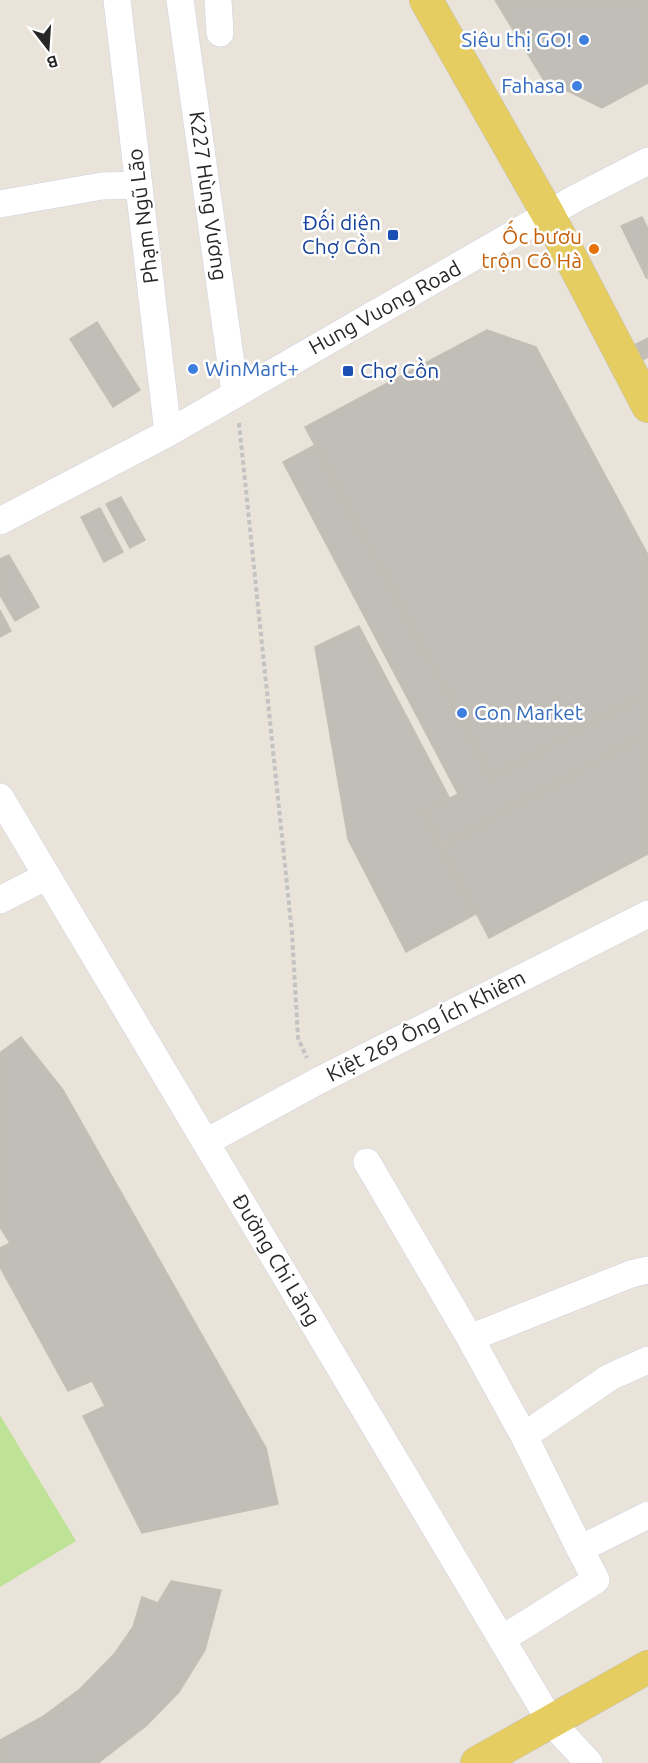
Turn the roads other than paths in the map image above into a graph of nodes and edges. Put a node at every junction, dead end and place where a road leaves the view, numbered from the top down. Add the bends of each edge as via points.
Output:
1 (117, 0) edge
2 (180, 0) edge
3 (218, 0) edge
4 (426, 0) edge
5 (220, 33) dead end
6 (648, 161) edge
7 (139, 185) junction
8 (0, 204) edge
9 (549, 216) junction
10 (235, 392) junction
11 (648, 405) edge
12 (168, 433) junction
13 (0, 521) edge
14 (0, 797) edge
15 (47, 876) junction
16 (0, 900) edge
17 (648, 914) edge
18 (206, 1142) junction
19 (367, 1162) dead end
20 (648, 1270) edge
21 (470, 1338) junction
22 (648, 1360) edge
23 (524, 1436) junction
24 (648, 1515) edge
25 (580, 1549) junction
26 (502, 1639) junction
27 (648, 1667) edge
28 (551, 1722) junction
29 (477, 1763) edge
30 (589, 1763) edge

1 - 7 street, Phạm Ngũ Lão
2 - 10 street, K227 Hùng Vương
3 - 5 street
4 - 9 main road
6 - 9 street, Hung Vuong Road
7 - 8 street via 102,186
7 - 12 street, Phạm Ngũ Lão
9 - 10 street, Hung Vuong Road
9 - 11 main road
10 - 12 street, Hung Vuong Road
12 - 13 street, Hung Vuong Road
14 - 15 street, Đường Chi Lăng
15 - 16 street
15 - 18 street, Đường Chi Lăng
17 - 18 street, Kiệt 269 Ông Ích Khiêm
18 - 26 street, Đường Chi Lăng
19 - 21 street
20 - 21 street
21 - 23 street
22 - 23 street via 610,1377
23 - 25 street
24 - 25 street
25 - 26 street via 596,1580
26 - 28 street, Đường Chi Lăng
27 - 28 main road
28 - 29 main road
28 - 30 street, Đường Chi Lăng

